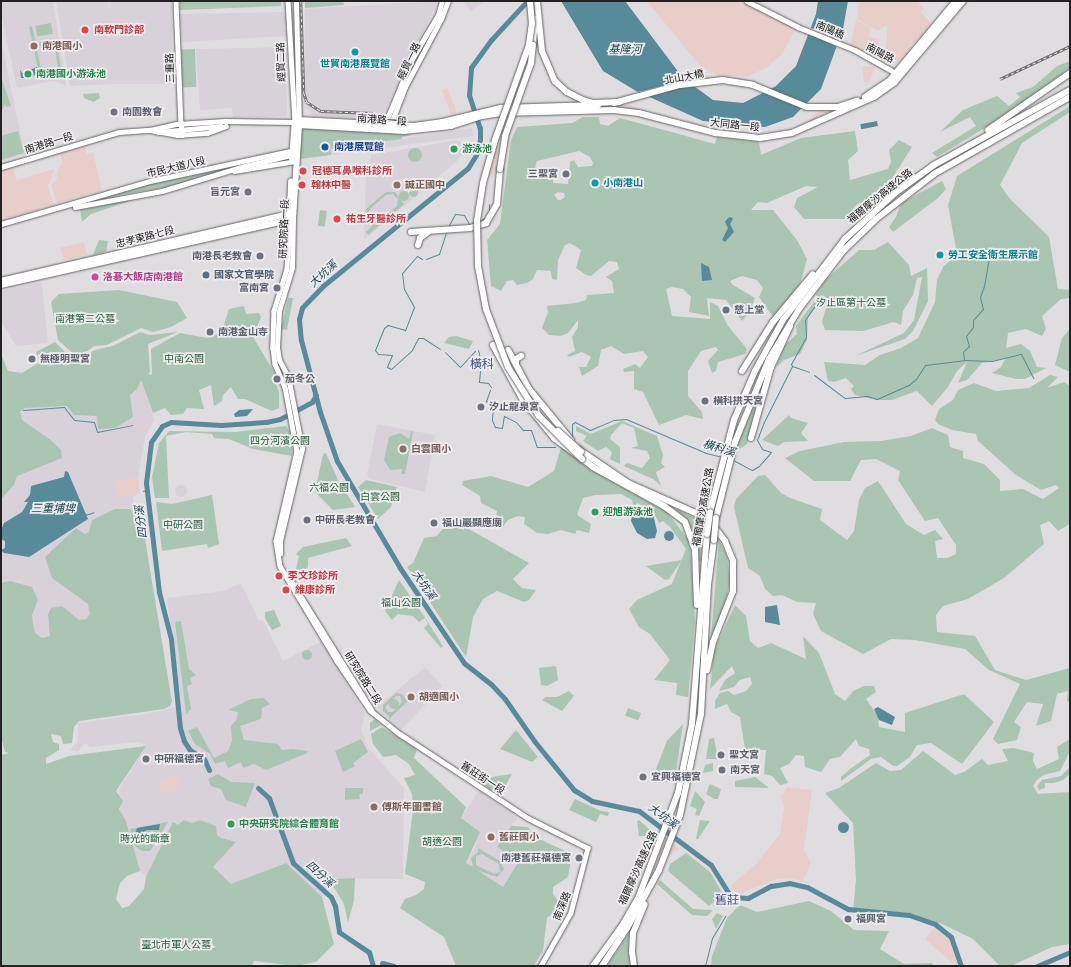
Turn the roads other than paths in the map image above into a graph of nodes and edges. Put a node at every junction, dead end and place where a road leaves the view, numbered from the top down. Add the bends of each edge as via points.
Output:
1 (176, 1) edge
2 (288, 1) edge
3 (296, 1) edge
4 (442, 1) edge
5 (448, 1) edge
6 (530, 1) edge
7 (534, 1) edge
8 (537, 1) edge
9 (747, 1) edge
10 (956, 1) edge
11 (963, 1) edge
12 (533, 45) junction
13 (855, 50) joint
14 (896, 73) junction
15 (1070, 73) edge
16 (1070, 90) edge
17 (1070, 97) edge
18 (619, 102) junction
19 (481, 114) junction
20 (298, 122) junction
21 (238, 123) junction
22 (226, 126) junction
23 (181, 127) junction
24 (387, 127) junction
25 (150, 130) junction
26 (156, 132) junction
27 (184, 135) junction
28 (970, 143) junction
29 (295, 152) junction
30 (294, 161) junction
31 (1, 167) edge
32 (217, 174) junction
33 (61, 209) junction
34 (292, 216) junction
35 (1, 224) edge
36 (431, 231) junction
37 (411, 232) dead end
38 (845, 239) junction
39 (418, 245) dead end
40 (1, 281) edge
41 (1, 285) edge
42 (799, 309) junction
43 (493, 345) dead end
44 (508, 350) dead end
45 (521, 356) dead end
46 (516, 367) junction
47 (742, 371) dead end
48 (294, 418) joint
49 (751, 438) dead end
50 (581, 452) junction
51 (582, 459) junction
52 (698, 641) junction
53 (704, 686) junction
54 (374, 713) joint
55 (588, 848) joint
56 (652, 885) junction
57 (624, 927) junction
58 (541, 966) edge
59 (593, 966) edge
60 (602, 966) edge
61 (634, 966) edge

1 - 23 main road, 三重路
2 - 20 main road, 經貿二路
3 - 20 main road, 經貿二路
4 - 24 main road, 經貿一路 via 438,14 412,59
5 - 24 main road, 經貿一路
6 - 51 highway, bridge via 532,23 529,45 495,140 483,183 477,221 478,266 490,321 512,374 540,416
7 - 12 highway via 536,26
8 - 18 highway via 542,52 555,81 567,92 592,103
9 - 13 main road, 南陽橋 via 798,27
10 - 14 main road
11 - 19 main road, 大同路一段 via 894,83 874,97 792,133 760,138 716,133 639,113 614,110
12 - 36 highway, bridge via 531,63 503,146 495,211 482,226
12 - 50 highway, bridge via 499,139 486,190 481,233 484,279 495,326 518,377 543,414
13 - 14 main road, 南陽路
14 - 18 main road, 北山大橋 via 877,91 852,103 828,108 807,107 752,85 723,80 680,85
15 - 28 highway
16 - 28 highway, 福爾摩沙高速公路
17 - 42 highway, 福爾摩沙高速公路 via 974,149 902,198 843,251
18 - 19 main road, 北山大橋
19 - 24 main road, 南港路一段 via 414,131
20 - 21 main road, 南港路一段
20 - 24 main road, 南港路一段
20 - 29 main road, 研究院路一段
21 - 22 main road, 南港路一段
21 - 23 main road, 南港路一段
22 - 23 main road, 南港路一段
22 - 27 main road via 207,133
23 - 25 main road, 南港路一段
23 - 26 main road, 南港路一段
23 - 27 main road, 三重路
25 - 26 main road, 南港路一段
25 - 31 main road, 南港路一段 via 118,132
26 - 27 main road
28 - 38 highway, 福爾摩沙高速公路 via 895,193
29 - 30 main road, 研究院路一段
29 - 32 main road, 市民大道八段
29 - 33 main road, 市民大道八段 via 150,181
30 - 32 main road
30 - 34 main road, 研究院路一段
32 - 33 main road, 市民大道八段 via 162,190
33 - 35 main road, 市民大道八段
34 - 40 main road, 忠孝東路七段
34 - 41 main road, 忠孝東路七段
34 - 48 main road, 研究院路一段 via 287,269 274,311 272,334 275,364 283,379
36 - 37 highway
36 - 39 highway via 422,236
38 - 47 highway via 788,302
38 - 52 highway, 福爾摩沙高速公路, bridge via 783,320 755,371 728,440 710,512
42 - 49 highway via 771,367
42 - 53 highway, 福爾摩沙高速公路, bridge via 768,359 728,464 716,518 708,585
43 - 51 highway, bridge via 514,386 536,418 554,438
44 - 46 highway
45 - 46 highway via 516,359
46 - 50 highway, bridge via 544,411
48 - 54 main road, 研究院路二段 via 302,450 280,541 280,556 292,582
50 - 53 highway via 628,483 698,514 713,525 725,542 733,561 733,591 713,642
51 - 52 highway via 664,506 685,522 694,545
52 - 57 highway, 福爾摩沙高速公路 via 687,757 674,810
53 - 56 highway, 福爾摩沙高速公路 via 697,739 680,815
54 - 55 main road, 舊莊街一段 via 400,734 528,818
55 - 58 main road, 南深路 via 574,907
56 - 57 highway, 福爾摩沙高速公路
56 - 61 highway via 633,933
57 - 59 highway, 福爾摩沙高速公路
57 - 60 highway, 福爾摩沙高速公路

